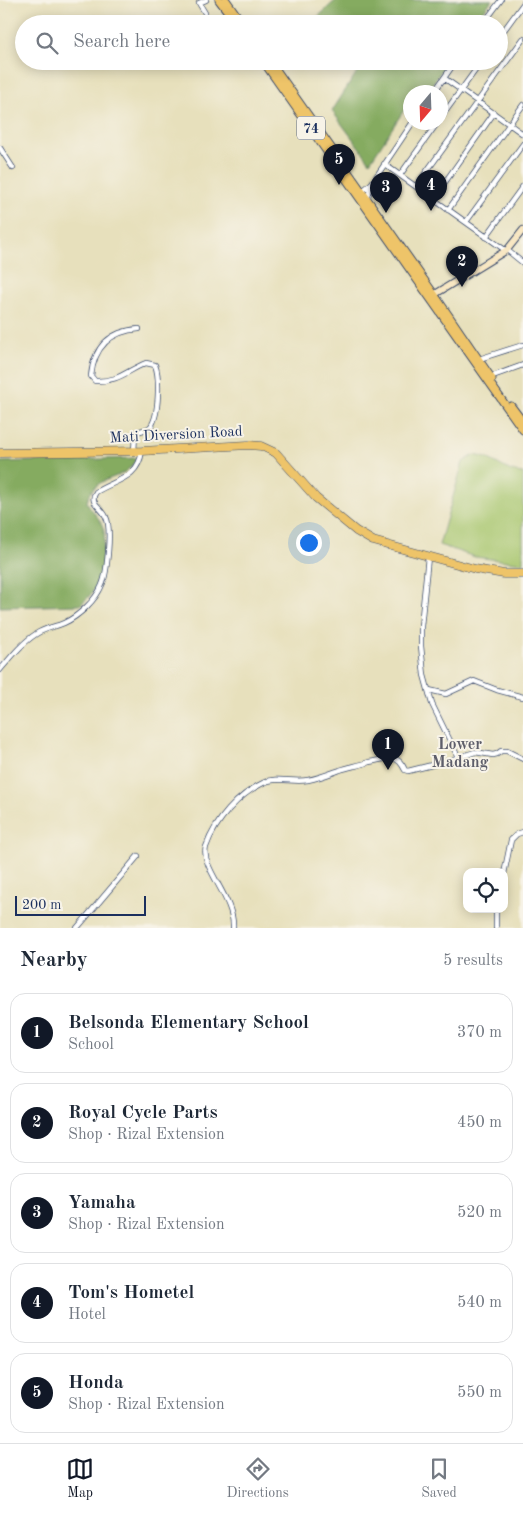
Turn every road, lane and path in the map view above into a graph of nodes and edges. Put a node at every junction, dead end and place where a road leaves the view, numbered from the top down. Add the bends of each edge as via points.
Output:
1 (206, 0) edge
2 (219, 0) edge
3 (226, 0) edge
4 (501, 0) edge
5 (517, 0) edge
6 (523, 4) edge
7 (205, 13) dead end
8 (230, 15) edge
9 (237, 15) edge
10 (490, 15) edge
11 (508, 25) edge
12 (523, 39) edge
13 (508, 60) edge
14 (271, 70) edge
15 (276, 70) edge
16 (450, 70) edge
17 (475, 70) edge
18 (501, 70) edge
19 (444, 78) junction
20 (439, 85) edge
21 (461, 90) junction
22 (478, 102) junction
23 (523, 105) edge
24 (448, 108) edge
25 (494, 114) junction
26 (510, 124) junction
27 (407, 130) edge
28 (432, 130) edge
29 (523, 134) edge
30 (523, 144) edge
31 (0, 148) edge
32 (384, 164) junction
33 (13, 168) dead end
34 (400, 175) junction
35 (372, 183) junction
36 (416, 186) junction
37 (523, 186) edge
38 (360, 193) junction
39 (433, 199) junction
40 (366, 202) junction
41 (448, 210) junction
42 (466, 222) junction
43 (523, 230) edge
44 (486, 237) junction
45 (506, 250) junction
46 (523, 263) edge
47 (432, 296) junction
48 (139, 329) dead end
49 (523, 345) edge
50 (479, 359) junction
51 (523, 365) edge
52 (490, 377) junction
53 (523, 422) edge
54 (523, 430) edge
55 (138, 451) junction
56 (0, 453) edge
57 (428, 557) junction
58 (523, 574) edge
59 (0, 670) edge
60 (429, 690) junction
61 (523, 697) edge
62 (458, 757) junction
63 (523, 759) edge
64 (523, 832) edge
65 (138, 856) dead end
66 (505, 868) edge
67 (496, 913) edge
68 (77, 928) edge
69 (233, 928) edge
70 (496, 928) edge

1 - 7 street via 199,4
2 - 8 main road
3 - 9 main road
4 - 10 street
5 - 6 street
6 - 11 street
12 - 13 street
14 - 38 main road, 74
15 - 38 main road, 74
16 - 19 street
17 - 21 street
18 - 22 street
19 - 20 street
19 - 21 street
21 - 22 street
21 - 24 street
22 - 25 street
22 - 36 street
23 - 26 street
25 - 26 street
25 - 39 street
26 - 29 street
26 - 41 street
27 - 32 street
28 - 34 street
30 - 42 street
31 - 33 street
32 - 34 street
32 - 35 street
34 - 36 street
35 - 38 street
35 - 40 street
36 - 39 street
37 - 44 street
38 - 40 main road, 74
39 - 41 street
40 - 47 main road, 74
41 - 42 street
42 - 44 street
43 - 45 street
44 - 45 street
45 - 46 street
45 - 47 street
47 - 50 main road, 74
47 - 54 main road, 74
48 - 55 street via 123,331 103,344 90,376 95,381 110,380 146,363 154,365 158,394 153,424 147,430 137,432
49 - 50 street
50 - 52 main road, 74
51 - 52 street
52 - 53 main road, 74
55 - 56 highway, Mati Diversion Road
55 - 57 highway, Mati Diversion Road via 248,444 261,446 282,458 316,498 364,537
55 - 59 street via 139,464 135,471 93,496 106,516 109,532 106,574 100,590 74,617 28,639
57 - 58 highway, Mati Diversion Road via 488,572
57 - 60 street via 421,646
60 - 61 street via 446,694 474,681
60 - 62 street via 432,704
62 - 63 street via 475,752 493,755 507,751
62 - 69 street via 408,771 397,759 384,759 310,780 267,781 250,792 228,811 209,841 205,856 231,910
64 - 66 street via 511,840
65 - 68 street
67 - 70 street

